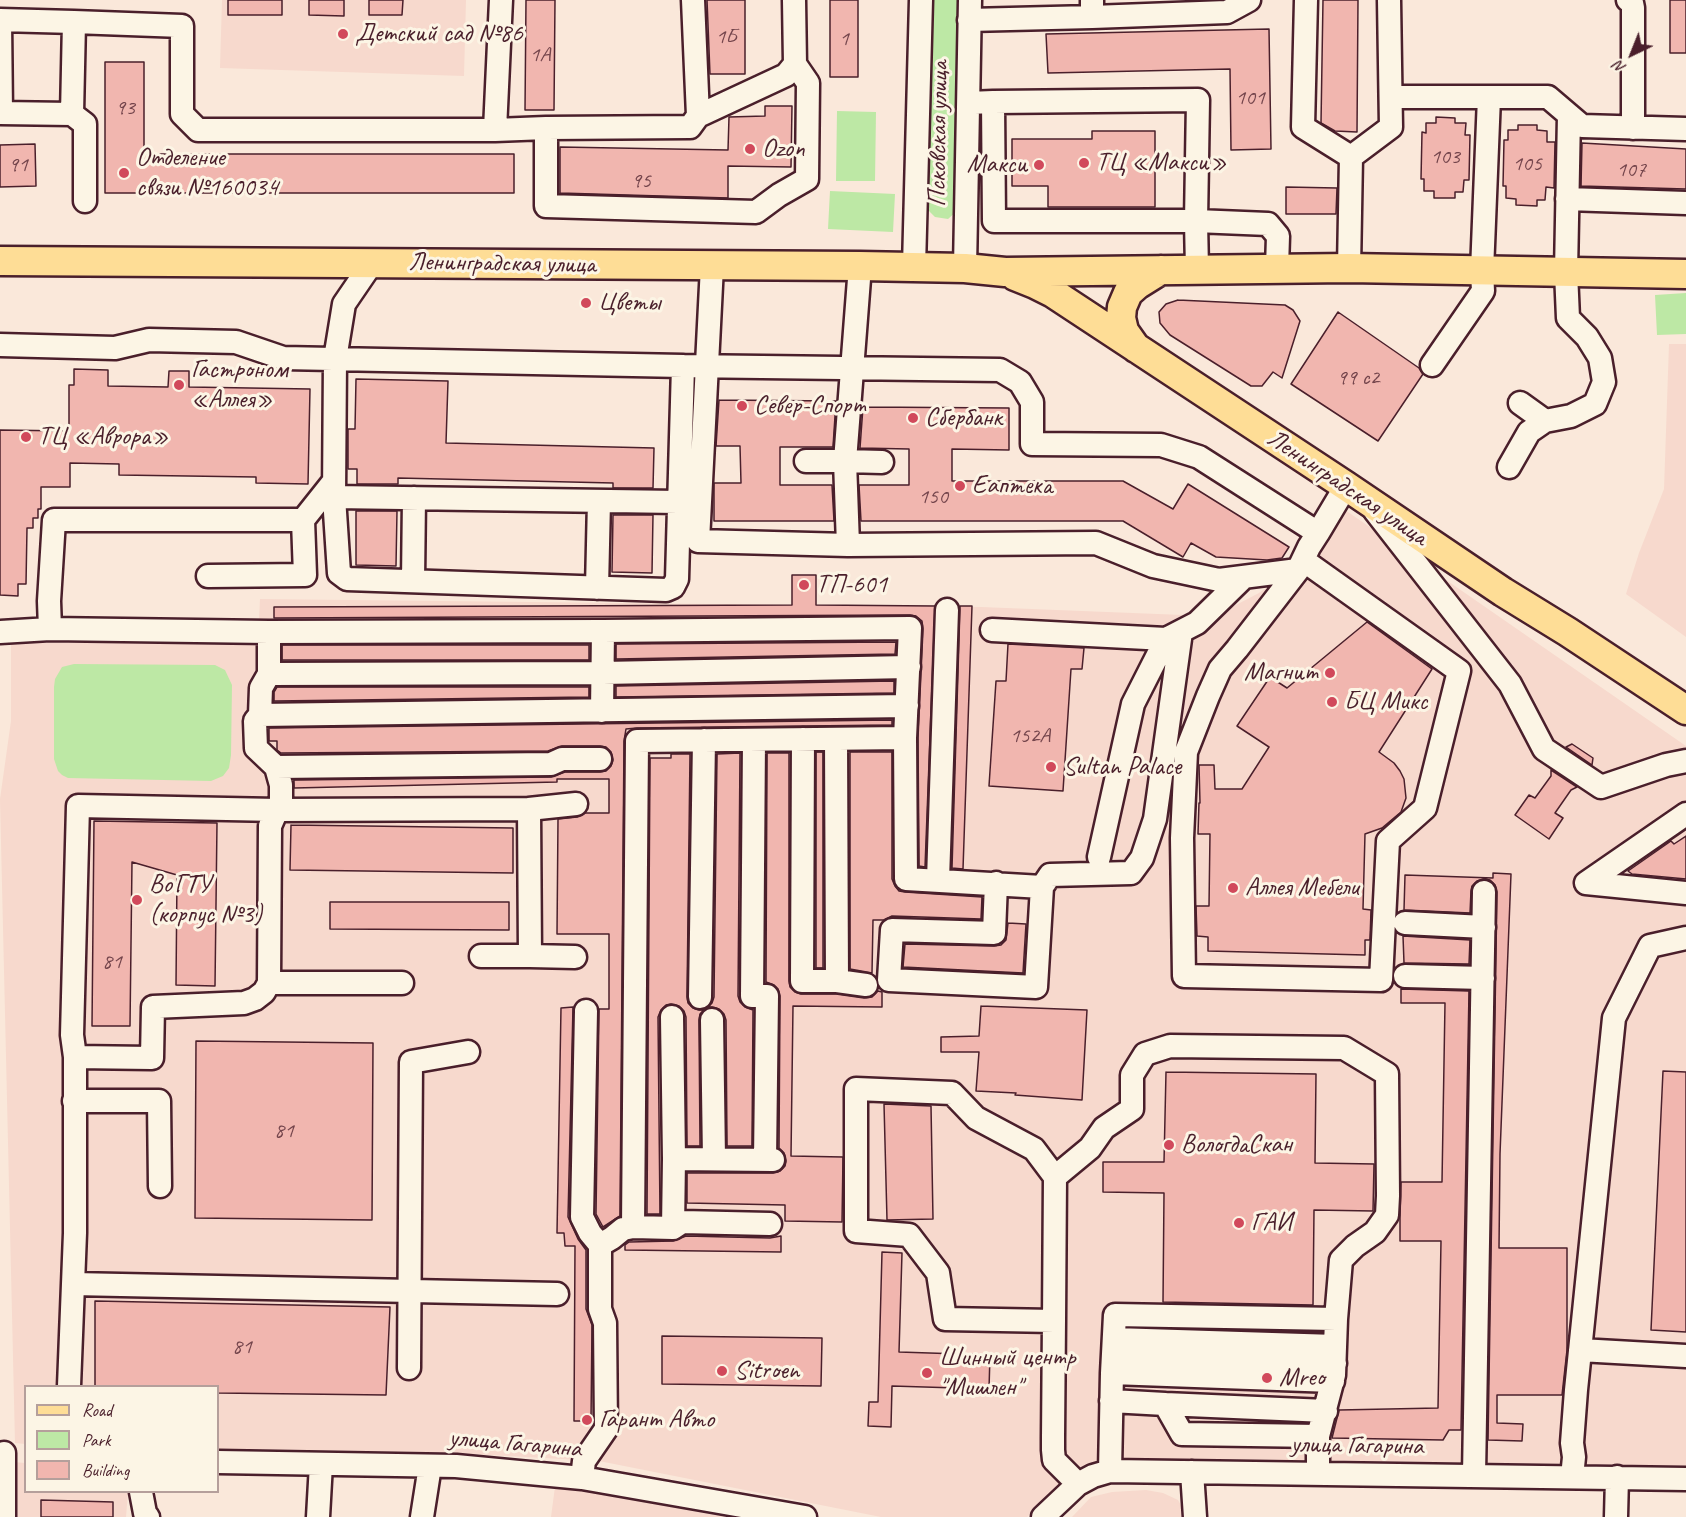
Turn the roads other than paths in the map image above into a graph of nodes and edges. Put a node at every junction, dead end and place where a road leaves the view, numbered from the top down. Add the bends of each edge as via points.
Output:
1 (501, 0) edge
2 (693, 0) edge
3 (794, 0) edge
4 (921, 0) edge
5 (1249, 0) edge
6 (1306, 0) edge
7 (1389, 0) edge
8 (1628, 0) edge
9 (1092, 9) edge
10 (970, 10) edge
11 (0, 19) edge
12 (74, 22) junction
13 (795, 64) junction
14 (1489, 97) junction
15 (1391, 98) junction
16 (993, 102) junction
17 (969, 103) junction
18 (0, 113) edge
19 (72, 114) junction
20 (1569, 115) junction
21 (698, 116) junction
22 (546, 128) junction
23 (1633, 128) junction
24 (1686, 129) edge
25 (495, 130) junction
26 (1351, 157) junction
27 (1567, 199) junction
28 (85, 201) dead end
29 (1686, 203) edge
30 (966, 221) junction
31 (994, 221) junction
32 (1196, 221) junction
33 (0, 261) edge
34 (372, 263) junction
35 (712, 266) junction
36 (860, 267) junction
37 (914, 267) junction
38 (965, 268) junction
39 (1277, 268) junction
40 (1349, 268) junction
41 (1161, 270) junction
42 (1197, 270) junction
43 (1482, 271) junction
44 (1005, 272) junction
45 (1566, 272) junction
46 (1686, 274) edge
47 (0, 345) edge
48 (1136, 348) junction
49 (335, 359) junction
50 (706, 365) junction
51 (683, 366) junction
52 (1432, 366) dead end
53 (853, 369) junction
54 (1520, 403) dead end
55 (1545, 421) junction
56 (806, 461) dead end
57 (845, 461) junction
58 (882, 462) dead end
59 (1509, 467) dead end
60 (334, 489) junction
61 (1356, 493) junction
62 (414, 498) junction
63 (599, 501) junction
64 (678, 502) junction
65 (303, 520) junction
66 (1318, 533) junction
67 (848, 545) junction
68 (1300, 565) junction
69 (208, 576) dead end
70 (1244, 577) junction
71 (413, 581) junction
72 (597, 588) junction
73 (947, 610) dead end
74 (50, 628) junction
75 (992, 630) dead end
76 (603, 631) junction
77 (0, 632) edge
78 (269, 633) junction
79 (1174, 636) junction
80 (909, 667) junction
81 (603, 673) junction
82 (269, 674) junction
83 (907, 706) junction
84 (1686, 710) edge
85 (602, 711) junction
86 (260, 715) junction
87 (905, 738) junction
88 (804, 739) junction
89 (836, 739) junction
90 (704, 740) junction
91 (754, 740) junction
92 (600, 759) dead end
93 (1685, 761) edge
94 (276, 767) junction
95 (576, 804) dead end
96 (529, 809) junction
97 (277, 810) junction
98 (1686, 814) edge
99 (1099, 857) dead end
100 (938, 880) junction
101 (996, 883) junction
102 (1042, 887) junction
103 (1484, 892) dead end
104 (1686, 893) edge
105 (1405, 923) dead end
106 (1484, 927) junction
107 (1686, 938) edge
108 (481, 956) dead end
109 (530, 956) junction
110 (575, 957) dead end
111 (1405, 976) dead end
112 (1483, 978) junction
113 (837, 981) junction
114 (269, 983) junction
115 (402, 983) dead end
116 (866, 985) dead end
117 (700, 997) dead end
118 (586, 1011) dead end
119 (672, 1017) dead end
120 (712, 1020) dead end
121 (468, 1053) dead end
122 (75, 1057) junction
123 (74, 1101) junction
124 (675, 1159) junction
125 (714, 1160) junction
126 (1056, 1176) junction
127 (160, 1186) dead end
128 (770, 1224) dead end
129 (633, 1227) junction
130 (673, 1228) junction
131 (600, 1245) junction
132 (73, 1284) junction
133 (409, 1291) junction
134 (557, 1294) dead end
135 (1054, 1321) junction
136 (1335, 1348) junction
137 (1113, 1349) junction
138 (1580, 1350) junction
139 (1686, 1356) edge
140 (410, 1368) dead end
141 (69, 1385) edge
142 (1111, 1401) junction
143 (1165, 1404) junction
144 (1326, 1412) junction
145 (1318, 1436) junction
146 (10, 1454) edge
147 (219, 1462) edge
148 (321, 1464) junction
149 (430, 1466) junction
150 (1110, 1471) junction
151 (1192, 1472) junction
152 (1318, 1474) junction
153 (1474, 1476) junction
154 (1572, 1477) junction
155 (1617, 1477) junction
156 (582, 1478) junction
157 (1686, 1479) edge
158 (1078, 1484) junction
159 (141, 1493) edge
160 (2, 1494) edge
161 (4, 1517) edge
162 (148, 1517) edge
163 (318, 1517) edge
164 (423, 1517) edge
165 (805, 1517) edge
166 (1043, 1517) edge
167 (1196, 1517) edge
168 (1616, 1517) edge

1 - 25 street
2 - 21 street
3 - 13 street
4 - 37 street, Псковская улица
5 - 9 street via 1227,12
6 - 26 street via 1303,127
7 - 15 street
8 - 23 street via 1632,3
9 - 10 street
10 - 17 street, Псковская улица
11 - 12 street
11 - 18 street
12 - 19 street
12 - 25 street via 182,26 182,114 198,130
13 - 21 street via 786,75
13 - 22 street via 808,83 807,179 756,212 546,206
14 - 15 street
14 - 20 street via 1548,97
14 - 43 street
15 - 26 street via 1391,127
16 - 17 street
16 - 31 street
16 - 32 street via 1198,100
17 - 30 street, Псковская улица
18 - 19 street
19 - 28 street via 85,124
20 - 23 street via 1582,126
20 - 27 street
21 - 22 street via 690,127
22 - 25 street
23 - 24 street
26 - 40 street
27 - 29 street
27 - 45 street
30 - 31 street
30 - 38 street, Псковская улица
31 - 32 street
32 - 39 street via 1268,224 1278,236
32 - 42 street
33 - 34 main road, Ленинградская улица
34 - 35 main road, Ленинградская улица
34 - 49 street via 344,304
35 - 36 main road, Ленинградская улица
35 - 50 street
36 - 37 main road, Ленинградская улица
36 - 53 street
37 - 38 main road, Ленинградская улица
38 - 44 main road, Ленинградская улица
39 - 40 main road, Ленинградская улица
39 - 42 main road, Ленинградская улица
40 - 43 main road, Ленинградская улица
41 - 42 main road, Ленинградская улица
41 - 44 main road, Ленинградская улица
41 - 48 main road via 1128,293 1122,307 1124,331
43 - 45 main road, Ленинградская улица
43 - 52 street via 1483,291
44 - 48 main road, Ленинградская улица via 1053,293
45 - 46 main road, Ленинградская улица
45 - 55 street via 1568,318 1600,358 1604,382 1596,404 1571,416
47 - 49 street via 115,348 149,340 236,342 283,358
48 - 61 main road, Ленинградская улица
49 - 51 street
49 - 60 street
50 - 51 street
50 - 53 street
50 - 67 street via 698,541
51 - 64 street
53 - 57 street
53 - 66 street via 1000,370 1020,382 1032,402 1032,444 1161,445 1199,457
54 - 55 street
55 - 59 street via 1529,432
56 - 57 street
57 - 58 street
57 - 67 street
60 - 62 street
60 - 65 street
60 - 71 street via 339,573 347,579
61 - 66 street
61 - 84 main road, Ленинградская улица
61 - 93 street via 1510,684 1544,749 1601,787
62 - 63 street
62 - 71 street
63 - 64 street
63 - 72 street
64 - 72 street via 677,579 673,587
65 - 69 street via 305,574
65 - 74 street via 54,520
66 - 68 street
67 - 70 street via 1096,543 1153,566 1219,580
68 - 68 street via 1220,669 1186,752 1182,838 1184,976 1381,980 1388,841 1425,808 1459,671
68 - 70 street
70 - 79 street via 1197,622
71 - 72 street
73 - 100 street
74 - 77 street
74 - 78 street
75 - 79 street
76 - 78 street
76 - 80 street via 910,628
76 - 81 street
78 - 82 street
79 - 99 street via 1133,704
79 - 102 street via 1155,819 1142,858 1131,873 1050,875
80 - 81 street
80 - 83 street
81 - 82 street
81 - 85 street
82 - 86 street via 261,688
83 - 85 street
83 - 87 street
85 - 86 street
86 - 94 street via 255,722 256,748
87 - 89 street
87 - 100 street via 906,879
88 - 89 street
88 - 91 street
88 - 113 street via 802,981
89 - 113 street
90 - 91 street
90 - 117 street
90 - 129 street via 637,741
91 - 125 street via 752,996 767,996 769,1160
92 - 94 street via 562,759 551,764
94 - 97 street via 281,785
95 - 96 street
96 - 97 street
96 - 109 street
97 - 114 street via 270,826
97 - 122 street via 78,806 72,1035
98 - 104 street via 1587,883
100 - 101 street
101 - 102 street
101 - 102 street via 994,933 892,930 889,980 1036,987
103 - 106 street
105 - 106 street
106 - 112 street
107 - 138 street via 1650,946 1614,1017
108 - 109 street
109 - 110 street
111 - 112 street
112 - 153 street
113 - 116 street
114 - 115 street
114 - 122 street via 264,992 244,1003 153,1007 152,1058
118 - 131 street via 582,1217
119 - 124 street
120 - 125 street
121 - 133 street via 411,1062
122 - 123 street
123 - 127 street via 159,1101
123 - 132 street
124 - 125 street
124 - 130 street
126 - 135 street
126 - 135 street via 1034,1149 976,1118 952,1092 856,1089 856,1231 909,1235 938,1273 945,1319
126 - 136 street via 1090,1148 1104,1128 1132,1109 1132,1075 1145,1054 1170,1047 1344,1048 1387,1074 1387,1215 1375,1232 1341,1260
128 - 130 street via 682,1221
129 - 130 street
129 - 131 street via 623,1229
131 - 156 street via 606,1429 584,1461
132 - 133 street
132 - 141 street
133 - 134 street
133 - 140 street
135 - 158 street via 1054,1460
136 - 137 street
136 - 137 street
136 - 144 street
137 - 142 street
138 - 139 street
138 - 154 street
142 - 143 street
142 - 150 street
143 - 144 street
143 - 145 street via 1182,1434
144 - 145 street
145 - 152 street
146 - 160 street
147 - 148 street, улица Гагарина
148 - 149 street, улица Гагарина
148 - 163 street
149 - 156 street, улица Гагарина
149 - 164 street
150 - 151 street, улица Гагарина
150 - 158 street, улица Гагарина
151 - 152 street, улица Гагарина
151 - 167 street
152 - 153 street, улица Гагарина
153 - 154 street, улица Гагарина
154 - 155 street, улица Гагарина
155 - 157 street, улица Гагарина
155 - 168 street
156 - 165 street, улица Гагарина
158 - 166 street, улица Гагарина
159 - 162 street
160 - 161 street

